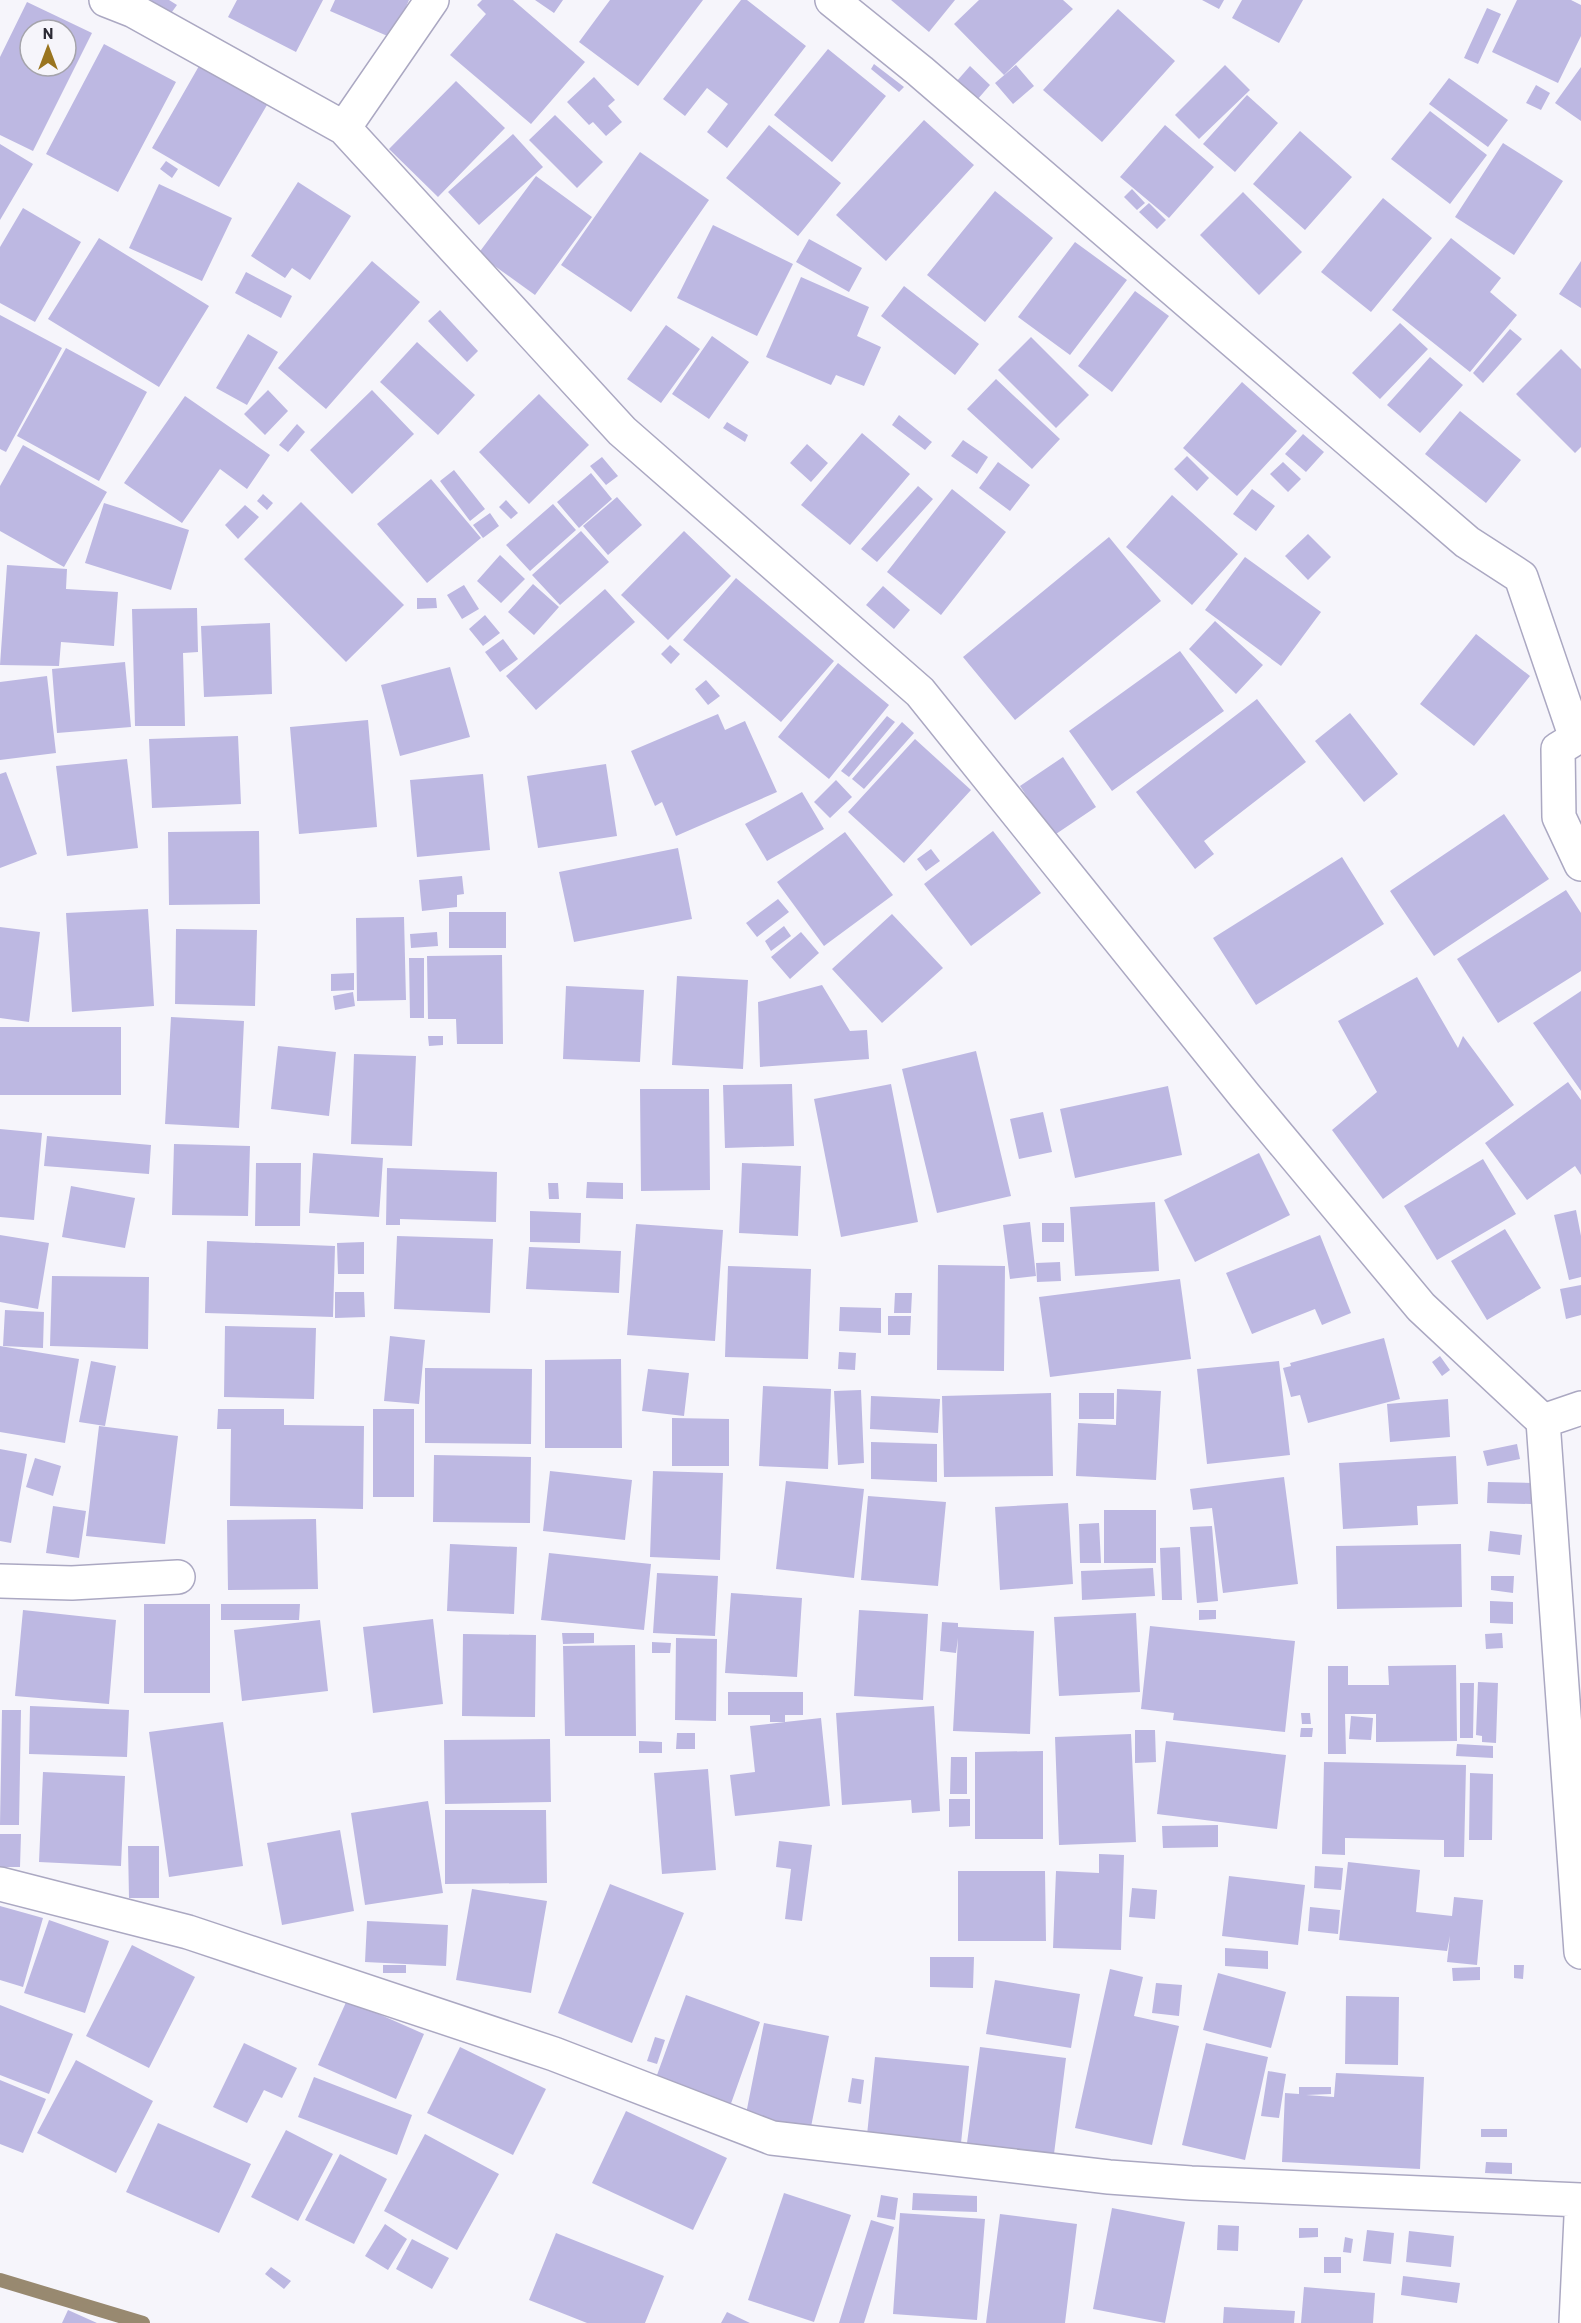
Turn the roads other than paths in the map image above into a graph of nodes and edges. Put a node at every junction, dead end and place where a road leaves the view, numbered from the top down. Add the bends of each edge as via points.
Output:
1 (106, 0) edge
2 (432, 0) edge
3 (832, 0) edge
4 (344, 128) junction
5 (1579, 737) edge
6 (1581, 864) edge
7 (1581, 1408) edge
8 (1543, 1421) junction
9 (178, 1577) dead end
10 (0, 1581) edge
11 (0, 1884) edge
12 (1581, 1952) edge
13 (1581, 2200) edge
14 (1581, 2217) edge
15 (1576, 2323) edge

1 - 4 street via 134,11
2 - 4 street
3 - 5 street via 920,71 1467,542 1521,577
4 - 8 street via 622,431 920,692 1245,1096 1421,1307
5 - 6 street via 1558,749 1559,817
7 - 8 street
8 - 12 street
9 - 10 street via 72,1583
11 - 13 street via 188,1932 554,2054 772,2138 1191,2184
14 - 15 street

